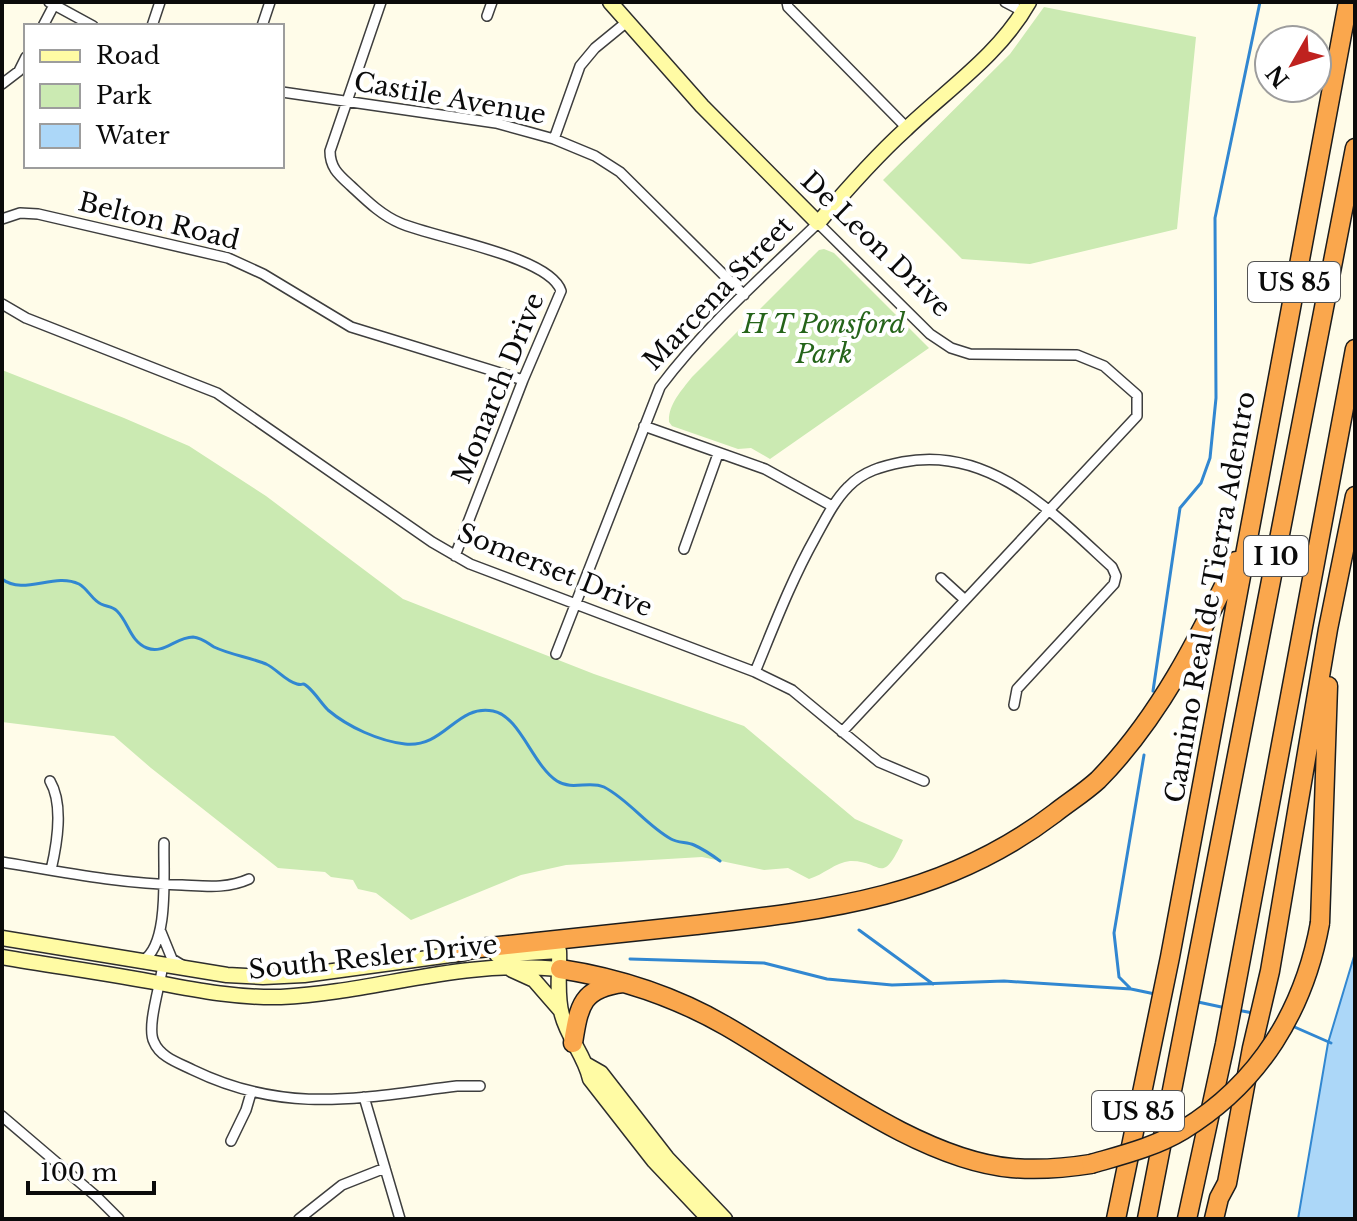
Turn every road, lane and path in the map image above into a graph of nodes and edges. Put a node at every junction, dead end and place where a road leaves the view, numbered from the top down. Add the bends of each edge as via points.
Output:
1 (160, 2) edge
2 (270, 2) edge
3 (381, 2) edge
4 (492, 2) edge
5 (610, 2) edge
6 (787, 2) edge
7 (1005, 2) edge
8 (1348, 2) edge
9 (51, 3) edge
10 (1026, 7) edge
11 (487, 16) dead end
12 (628, 21) junction
13 (44, 24) edge
14 (89, 24) edge
15 (153, 24) edge
16 (263, 24) edge
17 (24, 61) edge
18 (2, 84) edge
19 (284, 92) edge
20 (347, 102) junction
21 (907, 128) junction
22 (554, 139) junction
23 (1355, 148) edge
24 (2, 219) edge
25 (818, 223) junction
26 (744, 295) junction
27 (2, 304) edge
28 (1355, 349) edge
29 (523, 380) junction
30 (644, 426) junction
31 (718, 454) junction
32 (1355, 496) edge
33 (832, 506) junction
34 (1049, 508) junction
35 (1246, 540) junction
36 (684, 549) dead end
37 (455, 556) junction
38 (941, 578) dead end
39 (964, 599) junction
40 (575, 605) junction
41 (1328, 629) junction
42 (556, 654) dead end
43 (755, 672) junction
44 (1014, 705) dead end
45 (842, 732) junction
46 (50, 781) dead end
47 (924, 781) dead end
48 (164, 843) dead end
49 (2, 862) edge
50 (51, 870) junction
51 (249, 879) dead end
52 (163, 885) junction
53 (721, 922) junction
54 (161, 932) junction
55 (2, 938) edge
56 (458, 952) junction
57 (2, 957) edge
58 (559, 960) junction
59 (142, 961) junction
60 (163, 964) junction
61 (505, 966) junction
62 (187, 968) junction
63 (626, 982) junction
64 (161, 983) junction
65 (561, 1011) junction
66 (573, 1043) junction
67 (480, 1086) dead end
68 (251, 1093) junction
69 (364, 1097) junction
70 (2, 1116) edge
71 (231, 1141) dead end
72 (385, 1168) junction
73 (696, 1198) junction
74 (119, 1219) edge
75 (299, 1219) edge
76 (400, 1219) edge
77 (709, 1219) edge
78 (725, 1219) edge
79 (1116, 1219) edge
80 (1147, 1219) edge
81 (1187, 1219) edge
82 (1217, 1219) edge

1 - 15 street
2 - 16 street
3 - 20 street, Monarch Drive
4 - 11 street
5 - 12 main road, De Leon Drive
6 - 21 street
7 - 10 street
8 - 35 highway, Camino Real de Tierra Adentro / US 85
9 - 13 street
9 - 14 street
10 - 21 main road, Marcena Street via 972,72
12 - 22 street via 580,66
12 - 25 main road, De Leon Drive via 702,106
17 - 18 street
19 - 20 street, Castile Avenue
20 - 22 street, Castile Avenue via 496,123
20 - 29 street, Monarch Drive via 330,160 335,171 379,211 400,223 496,252 558,281 559,298
21 - 25 main road, Marcena Street
22 - 26 street, Castile Avenue via 620,172
23 - 80 highway, I 10
24 - 29 street, Belton Road via 38,214 228,258 351,327
25 - 26 street, Marcena Street
25 - 34 street, De Leon Drive via 930,334 951,348 982,356 1077,355 1104,366 1137,395 1137,416
26 - 30 street, Marcena Street via 673,369
27 - 37 street, Somerset Drive via 217,393
28 - 81 highway, I 10 via 1240,970
29 - 37 street, Monarch Drive
30 - 31 street
30 - 40 street, Marcena Street
31 - 33 street via 765,469
31 - 36 street
32 - 41 highway
33 - 34 street via 871,470 912,461 987,469
33 - 43 street via 792,579
34 - 39 street, De Leon Drive
34 - 44 street via 1116,576 1017,689
35 - 53 highway via 1187,658 1138,731 1095,782 1047,819 948,876 847,905
35 - 79 highway, Camino Real de Tierra Adentro / US 85
37 - 40 street, Somerset Drive
38 - 39 street
39 - 45 street, De Leon Drive
40 - 42 street, Marcena Street
40 - 43 street, Somerset Drive
41 - 63 highway, bridge via 1320,923 1307,976 1292,1015 1267,1052 1242,1082 1182,1131 1091,1164 1012,1168 965,1157 897,1129 724,1025
41 - 82 highway via 1270,971
43 - 45 street, Somerset Drive via 792,690
45 - 47 street, Somerset Drive via 886,767
46 - 50 street via 57,832
48 - 52 street
49 - 50 street
50 - 52 street
51 - 52 street via 225,886
52 - 54 street
53 - 56 highway
53 - 58 highway via 691,936
54 - 59 street via 151,955
54 - 62 street via 172,959
55 - 59 main road, South Resler Drive
56 - 58 main road, South Resler Drive
56 - 62 main road, South Resler Drive via 304,975 263,977
57 - 64 main road, South Resler Drive
58 - 61 main road, South Resler Drive
58 - 63 highway
58 - 65 main road
59 - 60 main road, South Resler Drive
60 - 62 main road, South Resler Drive
60 - 64 street
61 - 64 main road, South Resler Drive via 285,996 225,995
61 - 65 main road via 534,980
63 - 66 highway via 605,985 584,999
64 - 68 street via 152,1030 159,1051
65 - 66 main road
66 - 73 main road via 590,1079 654,1161
67 - 69 street
68 - 69 street via 314,1101
68 - 71 street
69 - 72 street
70 - 74 street
72 - 75 street via 331,1192
72 - 76 street
73 - 77 main road
73 - 78 main road

